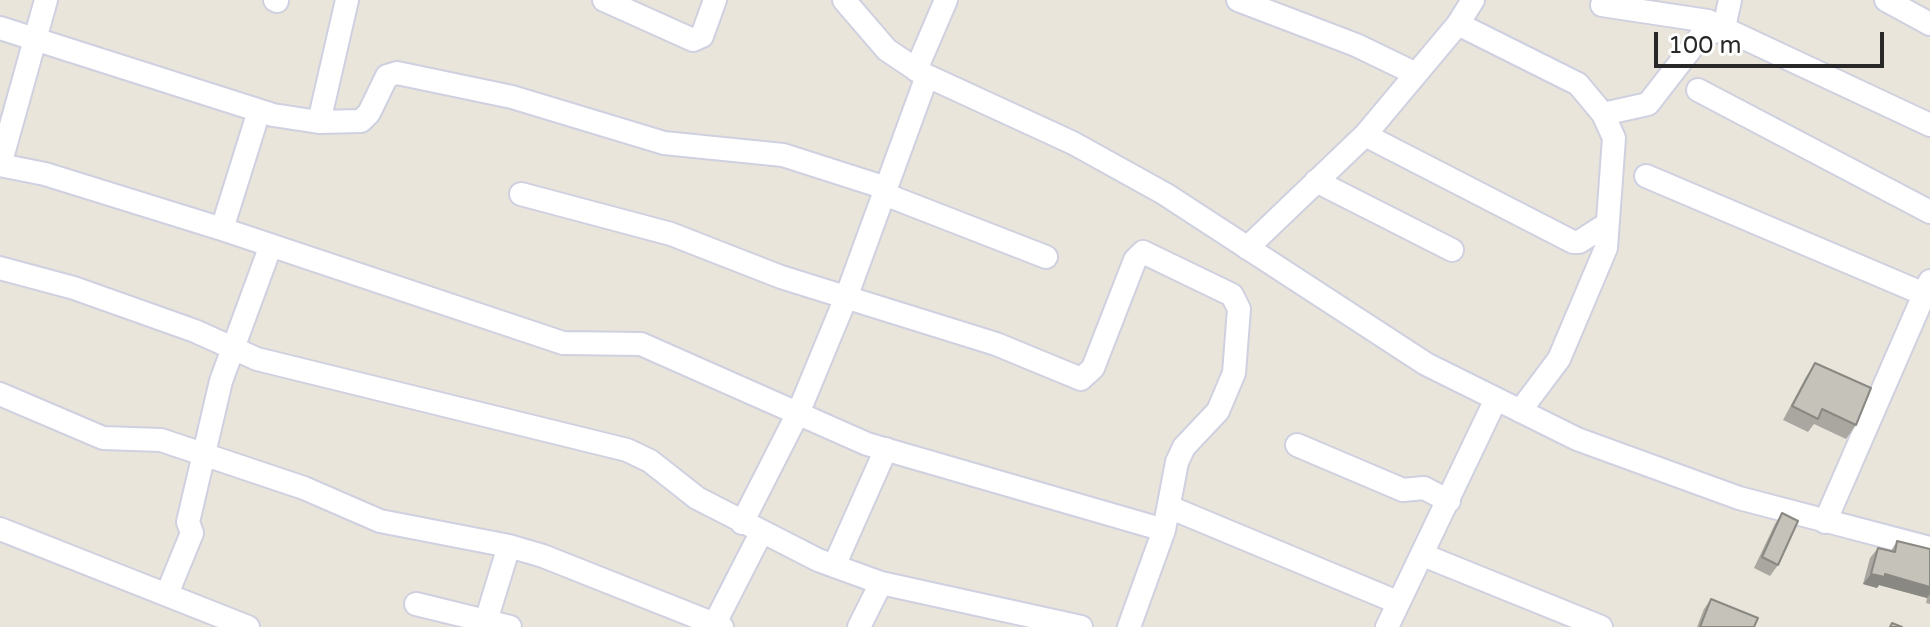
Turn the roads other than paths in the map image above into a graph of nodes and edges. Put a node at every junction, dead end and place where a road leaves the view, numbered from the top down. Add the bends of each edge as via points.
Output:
1 (46, 0) edge
2 (347, 0) edge
3 (604, 0) edge
4 (715, 0) edge
5 (844, 0) edge
6 (946, 0) edge
7 (1473, 0) edge
8 (1730, 0) edge
9 (1886, 0) edge
10 (1252, 3) edge
11 (1602, 5) dead end
12 (1458, 24) junction
13 (1930, 24) edge
14 (0, 28) edge
15 (1724, 28) junction
16 (33, 37) junction
17 (922, 73) junction
18 (1416, 74) junction
19 (1698, 90) dead end
20 (9, 93) edge
21 (259, 111) junction
22 (1603, 114) junction
23 (319, 122) junction
24 (1930, 125) edge
25 (1365, 135) junction
26 (0, 165) edge
27 (1646, 176) dead end
28 (1316, 181) junction
29 (885, 191) junction
30 (521, 194) dead end
31 (1930, 212) edge
32 (1607, 224) junction
33 (222, 229) junction
34 (271, 245) junction
35 (1247, 248) junction
36 (1452, 250) dead end
37 (1046, 257) dead end
38 (0, 268) edge
39 (1927, 288) edge
40 (847, 295) junction
41 (234, 348) junction
42 (0, 394) edge
43 (1496, 399) junction
44 (799, 411) junction
45 (1520, 411) junction
46 (1297, 445) dead end
47 (886, 449) junction
48 (206, 457) junction
49 (1449, 501) junction
50 (1169, 507) junction
51 (1825, 522) junction
52 (751, 528) junction
53 (0, 529) edge
54 (1164, 530) junction
55 (509, 546) junction
56 (1930, 548) edge
57 (1423, 555) junction
58 (834, 566) junction
59 (881, 583) junction
60 (167, 594) junction
61 (1397, 602) junction
62 (416, 604) dead end
63 (486, 621) junction
64 (1040, 622) edge
65 (718, 625) edge
66 (1134, 625) edge
67 (248, 627) edge
68 (510, 627) edge
69 (859, 627) edge
70 (1081, 627) edge
71 (1387, 627) edge
72 (1601, 627) edge

1 - 16 street
2 - 23 street
3 - 4 street via 693,40 702,36
5 - 17 street via 887,50
6 - 17 street
7 - 12 street
8 - 15 street
9 - 13 street
10 - 18 street
11 - 15 street via 1691,17
12 - 18 street
12 - 22 street via 1569,79 1591,95
14 - 16 street
15 - 22 street via 1700,37 1648,104
15 - 24 street
16 - 20 street
16 - 21 street
17 - 29 street
17 - 35 street via 1073,143
18 - 25 street
19 - 31 street
20 - 26 street
21 - 23 street
21 - 33 street
22 - 32 street via 1614,138
23 - 29 street via 361,121 387,76 397,73 512,97 664,143 793,158
25 - 28 street
25 - 32 street via 1573,242
26 - 33 street
27 - 39 street
28 - 35 street
28 - 36 street
29 - 37 street
29 - 40 street
30 - 40 street via 671,234 781,277
32 - 45 street via 1601,263 1559,359
33 - 34 street
34 - 41 street
34 - 44 street via 563,343 641,344
35 - 43 street via 1426,364
38 - 41 street via 74,288
39 - 51 street
40 - 44 street
40 - 50 street via 996,344 1081,379 1093,368 1135,260 1143,252 1232,295 1239,309 1234,373 1218,411 1184,447
41 - 48 street via 221,381
41 - 52 street via 281,366 627,450
42 - 48 street via 103,438 152,438
43 - 45 street
43 - 49 street
44 - 47 street
44 - 52 street
45 - 51 street via 1577,439 1739,498
46 - 49 street via 1403,490 1424,488
47 - 54 street
47 - 58 street
48 - 55 street via 304,488 380,521
48 - 60 street via 188,522 192,533
49 - 57 street
50 - 54 street
50 - 61 street
51 - 56 street
52 - 58 street
52 - 65 street
53 - 60 street
54 - 66 street
55 - 63 street
55 - 65 street
57 - 61 street
57 - 72 street
58 - 59 street
59 - 64 street
59 - 69 street
60 - 67 street
61 - 71 street
62 - 63 street
63 - 68 street
64 - 70 street

